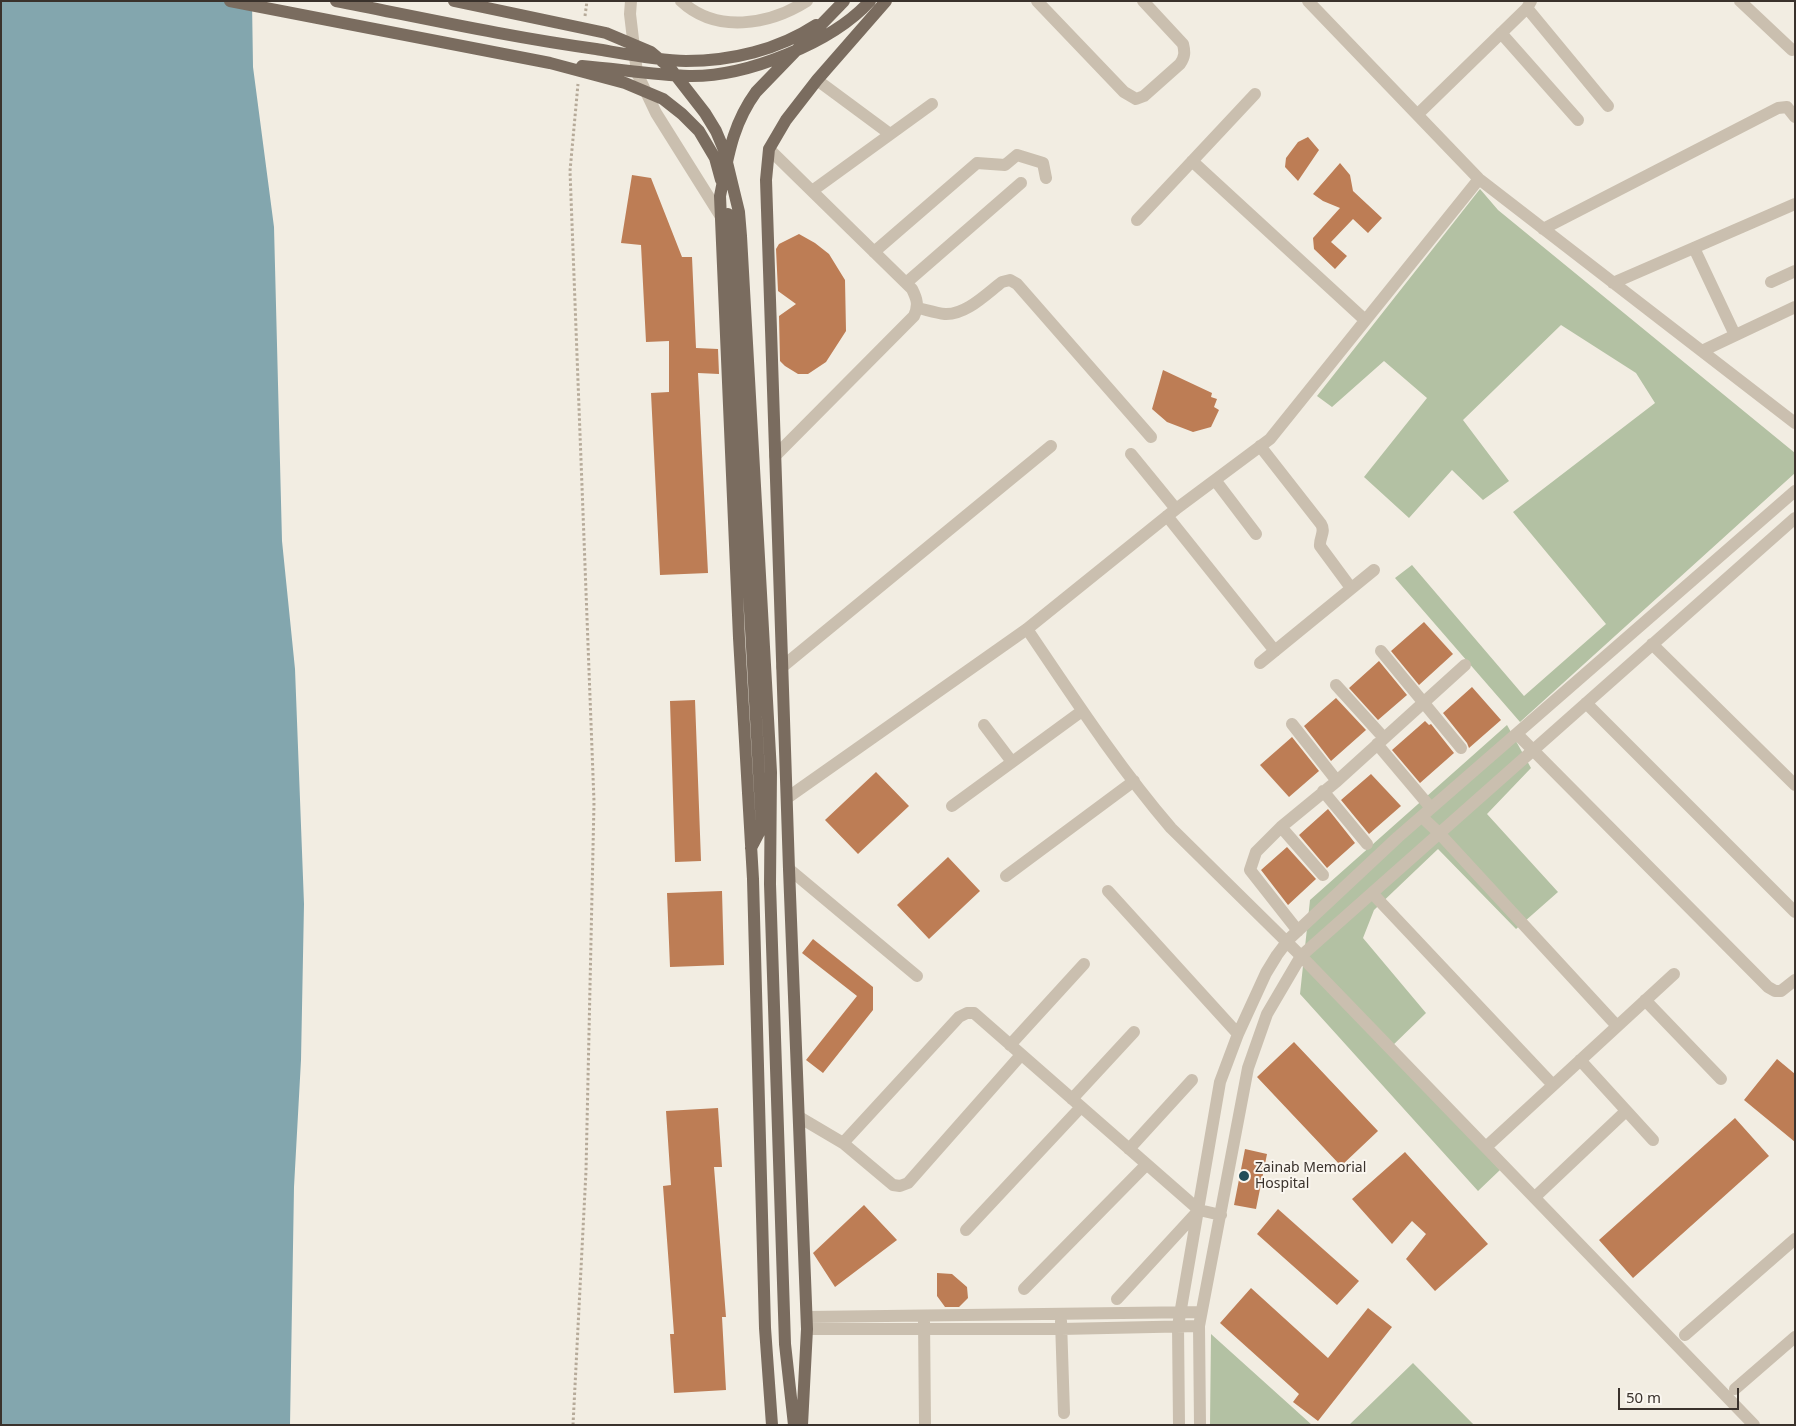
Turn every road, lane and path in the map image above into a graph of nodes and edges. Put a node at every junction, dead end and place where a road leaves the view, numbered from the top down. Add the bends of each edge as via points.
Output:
1 (230, 1) edge
2 (336, 1) edge
3 (454, 1) edge
4 (587, 1) edge
5 (631, 1) edge
6 (681, 1) edge
7 (807, 1) edge
8 (844, 1) edge
9 (851, 1) edge
10 (870, 1) edge
11 (886, 1) edge
12 (1037, 1) edge
13 (1143, 1) edge
14 (1308, 1) edge
15 (1740, 1) edge
16 (1529, 5) edge
17 (585, 20) dead end
18 (1500, 34) junction
19 (1792, 50) dead end
20 (550, 62) junction
21 (578, 78) dead end
22 (817, 80) junction
23 (1255, 94) dead end
24 (932, 104) dead end
25 (1608, 106) dead end
26 (1418, 114) junction
27 (1795, 117) edge
28 (1578, 120) dead end
29 (890, 134) junction
30 (769, 149) junction
31 (1192, 161) junction
32 (1046, 178) dead end
33 (1479, 179) junction
34 (1021, 183) dead end
35 (812, 191) junction
36 (1795, 204) edge
37 (720, 215) junction
38 (1136, 220) dead end
39 (1543, 228) junction
40 (1694, 248) junction
41 (874, 252) junction
42 (1795, 271) edge
43 (1771, 282) dead end
44 (906, 283) junction
45 (1613, 283) junction
46 (1795, 307) edge
47 (918, 308) junction
48 (1365, 320) junction
49 (1735, 335) junction
50 (1702, 351) junction
51 (1795, 424) edge
52 (1151, 438) dead end
53 (1051, 446) dead end
54 (1260, 446) junction
55 (1131, 454) dead end
56 (775, 456) junction
57 (1215, 480) junction
58 (1795, 491) edge
59 (1171, 513) junction
60 (1795, 518) edge
61 (1256, 534) dead end
62 (1374, 570) dead end
63 (1351, 588) junction
64 (1027, 629) junction
65 (1652, 644) junction
66 (1275, 651) junction
67 (1381, 651) dead end
68 (1260, 664) dead end
69 (1465, 665) dead end
70 (782, 667) junction
71 (1336, 685) dead end
72 (1423, 702) junction
73 (1586, 704) junction
74 (1082, 711) junction
75 (1292, 724) dead end
76 (984, 725) dead end
77 (1517, 734) junction
78 (1380, 741) junction
79 (1461, 748) dead end
80 (1532, 750) junction
81 (1012, 762) junction
82 (1134, 781) junction
83 (1337, 781) junction
84 (1795, 785) edge
85 (1324, 790) junction
86 (787, 798) junction
87 (952, 806) dead end
88 (1426, 813) junction
89 (1281, 827) junction
90 (1439, 833) junction
91 (1367, 844) dead end
92 (751, 848) junction
93 (789, 873) junction
94 (1323, 875) dead end
95 (1006, 876) dead end
96 (753, 879) junction
97 (1108, 891) dead end
98 (1372, 892) junction
99 (1795, 912) edge
100 (1298, 931) junction
101 (1286, 943) junction
102 (1301, 956) junction
103 (1084, 964) dead end
104 (1674, 974) dead end
105 (917, 976) dead end
106 (1793, 987) edge
107 (1645, 1000) junction
108 (1618, 1026) junction
109 (1134, 1032) dead end
110 (1238, 1034) junction
111 (1010, 1045) junction
112 (1021, 1055) junction
113 (1580, 1060) junction
114 (1721, 1079) dead end
115 (1192, 1080) dead end
116 (1553, 1085) junction
117 (1077, 1103) junction
118 (1626, 1111) junction
119 (799, 1117) junction
120 (1653, 1140) dead end
121 (843, 1143) junction
122 (1486, 1147) junction
123 (1129, 1149) junction
124 (1146, 1164) junction
125 (1534, 1198) junction
126 (1199, 1210) junction
127 (1220, 1215) junction
128 (966, 1230) dead end
129 (1795, 1239) edge
130 (1024, 1289) dead end
131 (1117, 1298) dead end
132 (1201, 1312) junction
133 (1180, 1313) junction
134 (1061, 1314) junction
135 (924, 1321) junction
136 (807, 1323) junction
137 (1178, 1326) junction
138 (1199, 1326) junction
139 (1061, 1329) junction
140 (1685, 1335) dead end
141 (1795, 1337) edge
142 (1735, 1389) dead end
143 (1064, 1413) dead end
144 (573, 1425) edge
145 (772, 1425) edge
146 (794, 1425) edge
147 (802, 1425) edge
148 (925, 1425) edge
149 (1179, 1425) edge
150 (1200, 1425) edge
151 (1754, 1425) edge

1 - 20 main road
2 - 9 main road via 561,44 687,61 728,58 778,45 813,28
3 - 146 main road via 606,33 651,52 670,68 708,119 724,150 739,212 772,772 770,884 785,1344
4 - 17 path
5 - 37 street via 637,73 656,113
6 - 7 street via 700,16 735,24 783,13
8 - 37 main road via 748,104 734,131 720,196
10 - 20 main road via 843,24 796,50 761,64 715,74 690,76
11 - 22 main road
12 - 13 street via 1124,92 1136,99 1144,96 1180,64 1185,52 1183,44
14 - 26 street
15 - 19 street
16 - 18 street
16 - 25 street
18 - 26 street
18 - 28 street
20 - 92 main road via 663,99 699,131 715,158 726,198 762,827
21 - 144 path via 570,170 594,802 586,1172
22 - 29 street
22 - 30 main road via 786,120
23 - 31 street
24 - 29 street
26 - 33 street
27 - 39 street via 1787,107 1778,108
29 - 35 street
30 - 35 street
30 - 56 main road via 766,180
31 - 38 street
31 - 48 street
32 - 41 street via 1044,163 1017,155 1005,165 977,163
33 - 39 street
33 - 48 street
34 - 44 street
35 - 41 street
36 - 40 street
37 - 92 main road
39 - 45 street
40 - 45 street
40 - 49 street
41 - 44 street
42 - 43 street
44 - 47 street via 917,299
45 - 50 street
46 - 49 street
47 - 52 street via 944,314 963,311 1002,282 1010,280 1017,284
47 - 56 street via 914,316
48 - 54 street via 1270,439
49 - 50 street
50 - 51 street
53 - 70 street
54 - 57 street
54 - 63 street via 1321,524 1324,531 1319,542 1322,551
55 - 59 street
56 - 70 main road
57 - 59 street
57 - 61 street
58 - 77 street
59 - 64 street
59 - 66 street
60 - 65 street
62 - 63 street
63 - 66 street
64 - 74 street
64 - 86 street
65 - 73 street
65 - 84 street
66 - 68 street
67 - 72 street
69 - 72 street
70 - 86 main road
71 - 78 street
72 - 78 street
72 - 79 street
73 - 80 street
73 - 99 street
74 - 81 street
74 - 82 street
75 - 83 street
76 - 81 street
77 - 80 street
77 - 88 street
78 - 83 street
78 - 88 street
80 - 90 street
80 - 106 street via 1768,986 1775,991
81 - 87 street
82 - 95 street
82 - 101 street via 1171,828
83 - 85 street
85 - 89 street
85 - 91 street
86 - 93 main road
88 - 90 street
88 - 100 street
89 - 94 street
89 - 100 street via 1256,852 1250,870
90 - 98 street
90 - 108 street
92 - 96 main road
93 - 96 main road
93 - 105 street
93 - 119 main road
96 - 145 main road via 765,1328
97 - 110 street
98 - 102 street
98 - 116 street
100 - 101 street
101 - 102 street
101 - 110 street via 1266,974
102 - 122 street
102 - 127 street via 1266,1014 1248,1068
103 - 111 street
104 - 107 street
107 - 108 street
107 - 114 street
108 - 113 street
109 - 117 street
110 - 126 street via 1220,1082
111 - 112 street
111 - 121 street via 974,1013 959,1017
112 - 117 street
112 - 121 street via 908,1183 893,1185
113 - 116 street
113 - 118 street
115 - 123 street
116 - 122 street
117 - 123 street
117 - 128 street
118 - 120 street
118 - 125 street
119 - 121 street
119 - 136 main road
122 - 125 street
123 - 124 street
124 - 126 street
124 - 130 street
125 - 151 street
126 - 127 street
126 - 131 street
126 - 133 street
127 - 132 street
129 - 140 street
132 - 133 street
132 - 138 street
133 - 134 street
133 - 137 street
134 - 135 street
134 - 139 street
135 - 136 street
135 - 139 street
135 - 148 street
136 - 147 main road
137 - 138 street
137 - 139 street
137 - 149 street
138 - 150 street
139 - 143 street
141 - 142 street

